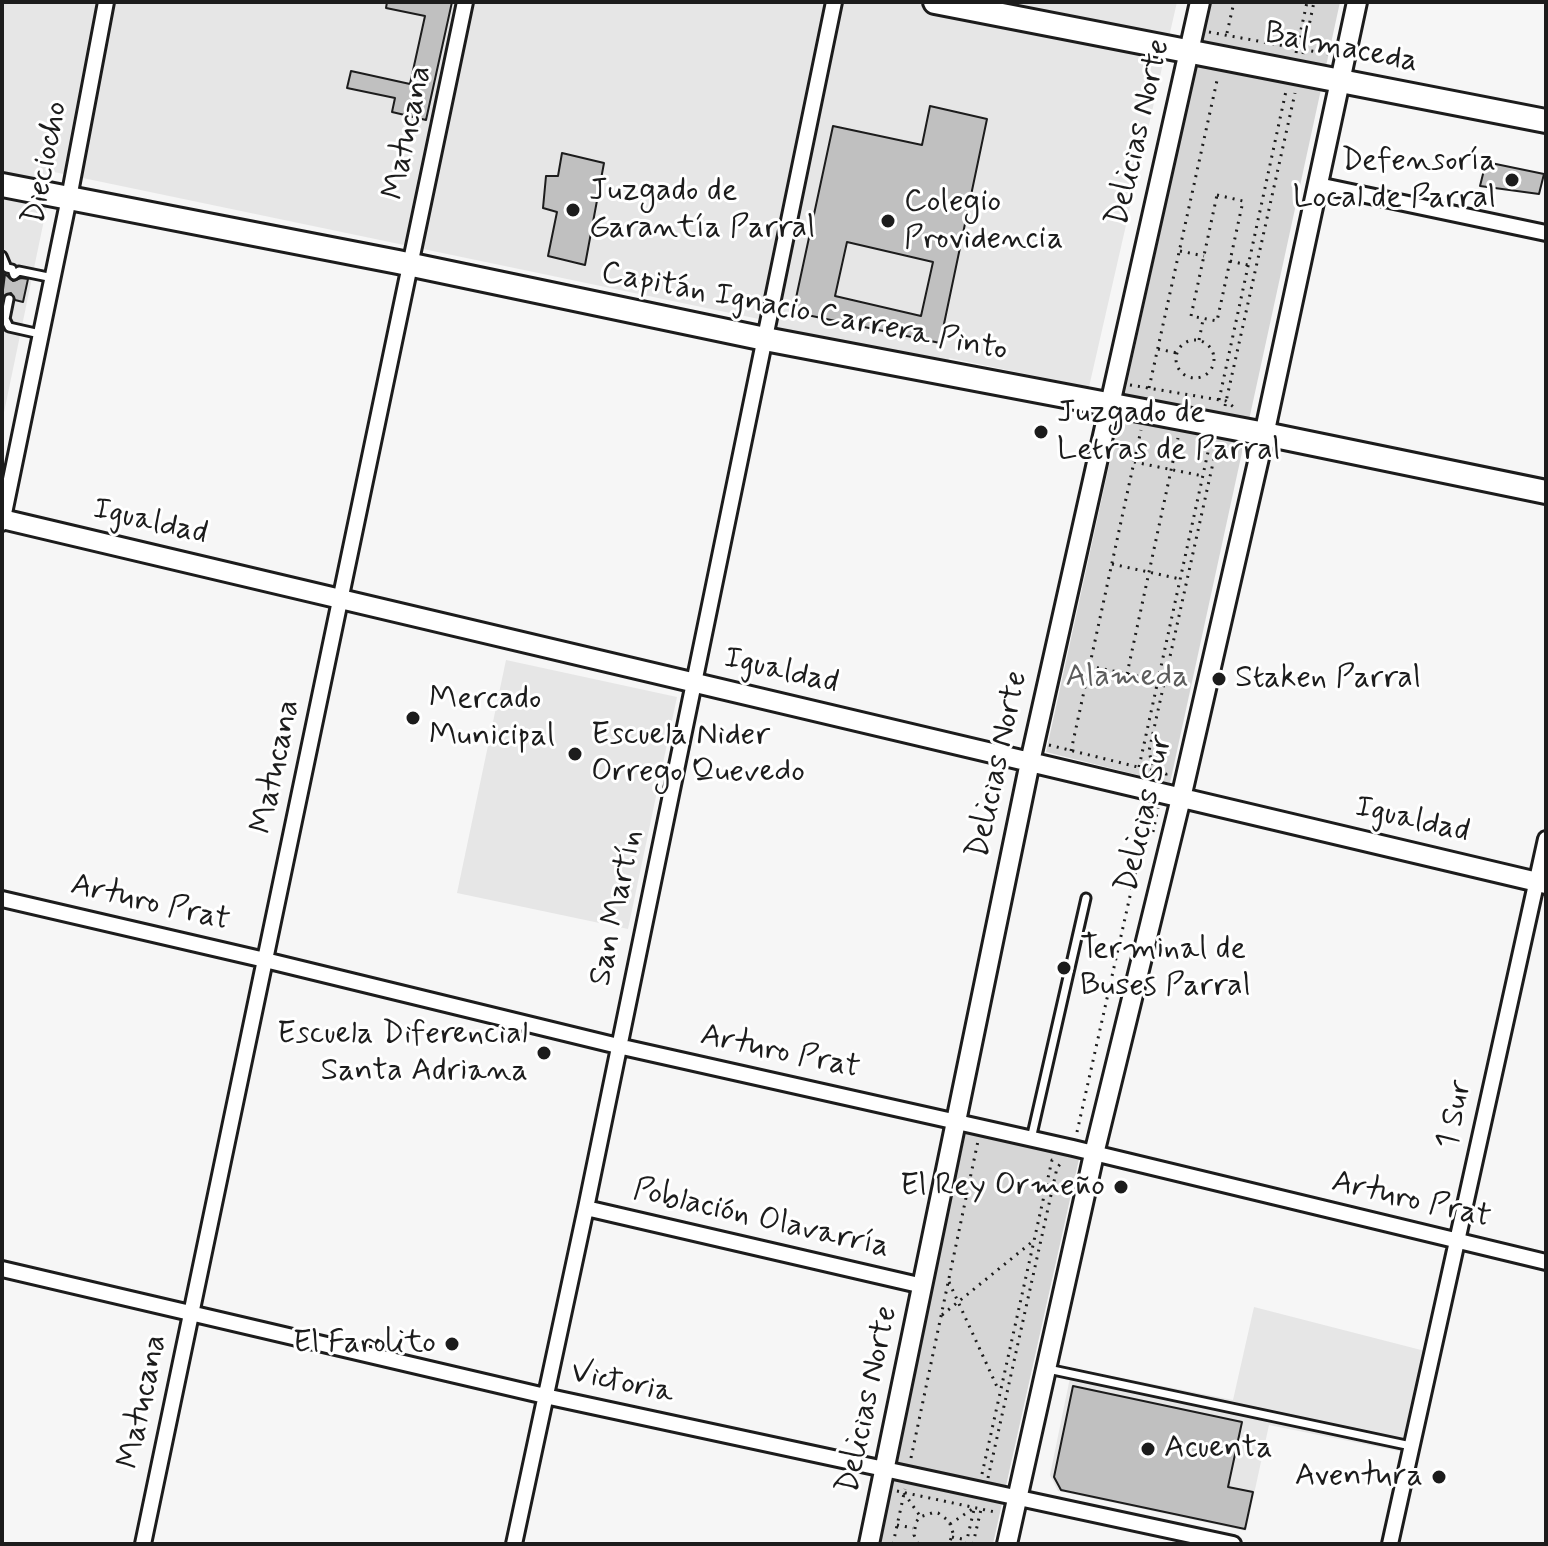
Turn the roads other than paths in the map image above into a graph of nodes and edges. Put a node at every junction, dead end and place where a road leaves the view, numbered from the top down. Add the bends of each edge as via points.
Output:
1 (106, 2) edge
2 (465, 2) edge
3 (834, 2) edge
4 (935, 2) edge
5 (1200, 2) edge
6 (1357, 2) edge
7 (1189, 52) junction
8 (1340, 81) junction
9 (1546, 121) edge
10 (2, 185) edge
11 (1318, 185) junction
12 (69, 198) junction
13 (1546, 233) edge
14 (2, 256) edge
15 (410, 265) junction
16 (53, 278) junction
17 (9, 299) dead end
18 (41, 335) junction
19 (765, 339) junction
20 (1109, 406) junction
21 (1265, 434) junction
22 (1546, 492) edge
23 (2, 520) edge
24 (341, 599) junction
25 (693, 682) junction
26 (1030, 762) junction
27 (1181, 798) junction
28 (1546, 839) edge
29 (1541, 883) edge
30 (1086, 898) dead end
31 (2, 899) edge
32 (265, 960) junction
33 (618, 1046) junction
34 (955, 1120) junction
35 (1031, 1139) junction
36 (1087, 1152) junction
37 (586, 1208) junction
38 (1457, 1240) junction
39 (1546, 1262) edge
40 (2, 1269) edge
41 (923, 1286) junction
42 (191, 1313) junction
43 (1046, 1368) junction
44 (545, 1396) junction
45 (1411, 1446) junction
46 (883, 1479) junction
47 (1016, 1507) junction
48 (143, 1544) edge
49 (514, 1544) edge
50 (869, 1544) edge
51 (1007, 1544) edge
52 (1233, 1544) edge
53 (1390, 1544) edge

1 - 12 street, Dieciocho
2 - 15 street, Matucana
3 - 19 street, San Martín
4 - 7 main road, Balmaceda
5 - 7 street, Delicias Norte
6 - 8 street, Delicias Sur
7 - 8 main road, Balmaceda via 1293,82
7 - 20 street, Delicias Norte
8 - 9 main road, Balmaceda
8 - 11 street, Delicias Sur
10 - 12 main road, Capitán Ignacio Carrera Pinto
11 - 13 street
11 - 21 street, Delicias Sur
12 - 15 main road, Capitán Ignacio Carrera Pinto
12 - 16 street, Dieciocho
14 - 16 lane via 14,275 19,271
15 - 19 main road, Capitán Ignacio Carrera Pinto
15 - 24 street, Matucana
16 - 18 street, Dieciocho
17 - 18 lane via 9,327
18 - 23 street, Dieciocho
19 - 20 main road, Capitán Ignacio Carrera Pinto
19 - 25 street, San Martín
20 - 21 main road, Capitán Ignacio Carrera Pinto
20 - 26 street, Delicias Norte
21 - 22 main road, Capitán Ignacio Carrera Pinto
21 - 27 street, Delicias Sur
23 - 24 street, Igualdad
24 - 25 street, Igualdad
24 - 32 street, Matucana
25 - 26 street, Igualdad
25 - 33 street, San Martín
26 - 27 street, Igualdad
26 - 34 street, Delicias Norte
27 - 29 street, Igualdad
27 - 36 street, Delicias Sur
28 - 29 street, 1 Sur
29 - 38 street, 1 Sur
30 - 35 lane
31 - 32 street, Arturo Prat
32 - 33 street, Arturo Prat
32 - 42 street, Matucana
33 - 34 street, Arturo Prat
33 - 37 street, San Martín
34 - 35 street, Arturo Prat
34 - 41 street, Delicias Norte
35 - 36 street, Arturo Prat
36 - 38 street, Arturo Prat
36 - 43 street, Delicias Sur
37 - 41 street, Población Olavarría
37 - 44 street, San Martín
38 - 39 street, Arturo Prat
38 - 45 street, 1 Sur
40 - 42 street, Victoria
41 - 46 street, Delicias Norte
42 - 44 street, Victoria
42 - 48 street, Matucana
43 - 45 lane
43 - 47 street, Delicias Sur
44 - 46 street, Victoria
44 - 49 street, San Martín
45 - 53 street, 1 Sur
46 - 47 street, Victoria via 908,1475 978,1489
46 - 50 street, Delicias Norte
47 - 51 street, Delicias Sur
47 - 52 street, Victoria

